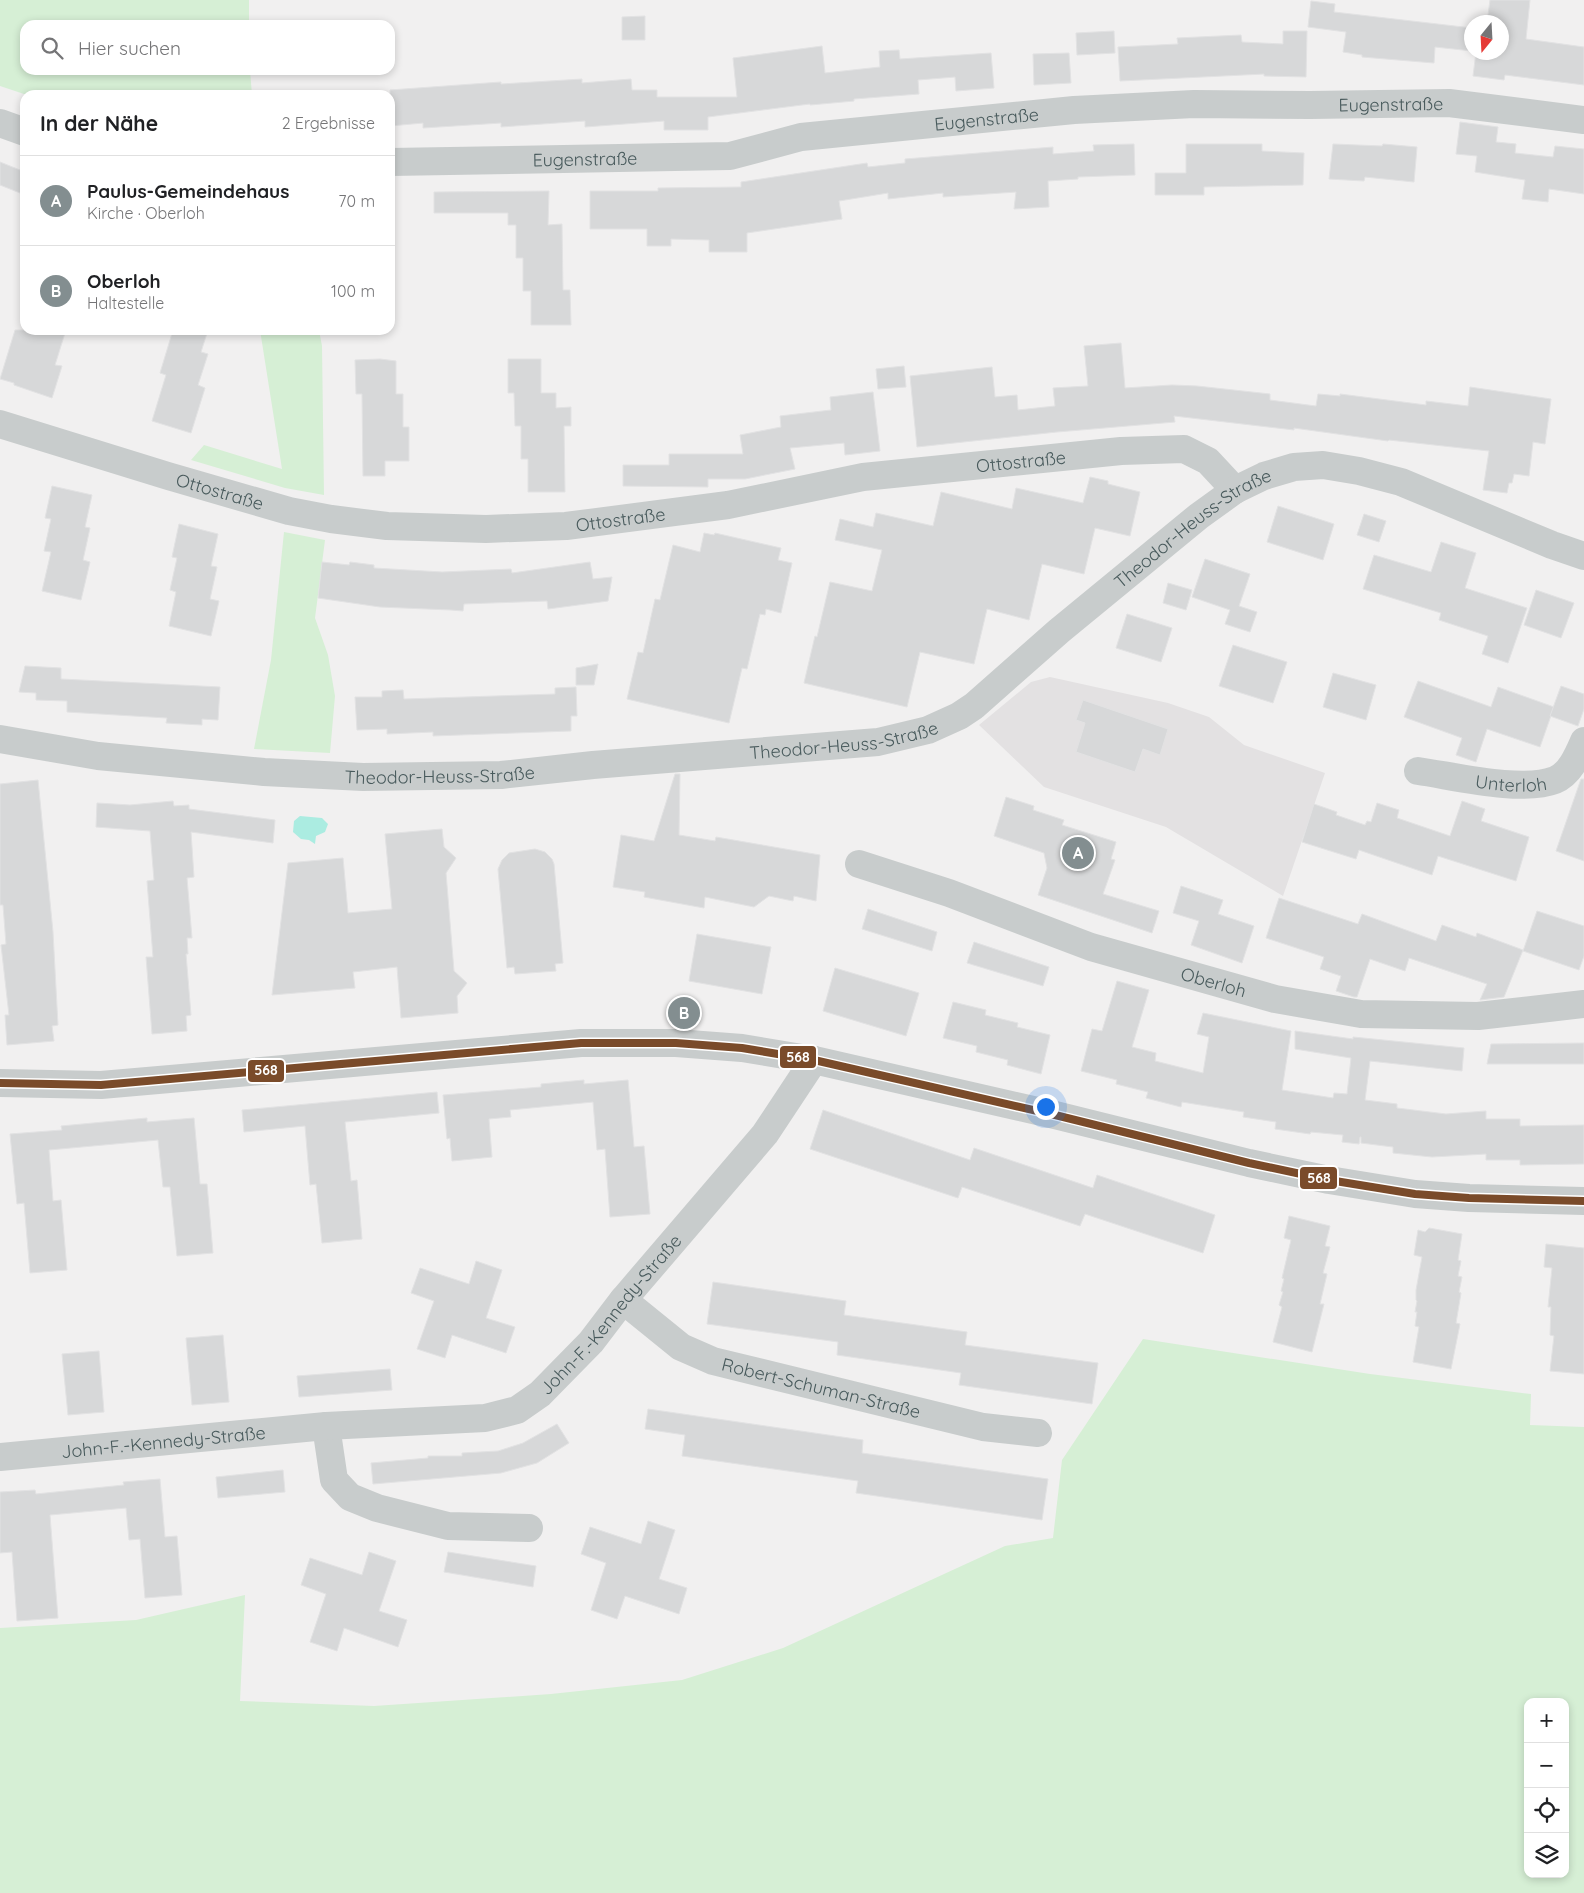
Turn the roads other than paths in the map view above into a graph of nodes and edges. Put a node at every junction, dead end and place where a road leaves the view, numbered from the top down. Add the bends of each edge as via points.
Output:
1 (1584, 120) edge
2 (0, 123) edge
3 (20, 130) edge
4 (395, 162) edge
5 (0, 424) edge
6 (1235, 490) junction
7 (1584, 556) edge
8 (0, 739) edge
9 (1584, 741) edge
10 (1418, 771) dead end
11 (858, 864) dead end
12 (1584, 1004) edge
13 (814, 1060) junction
14 (0, 1083) edge
15 (1584, 1201) edge
16 (623, 1300) junction
17 (326, 1426) junction
18 (1038, 1432) dead end
19 (0, 1457) edge
20 (529, 1528) dead end

1 - 4 street, Eugenstraße via 1448,103 1194,104 1074,110 801,137 730,156
2 - 3 street
5 - 6 street, Ottostraße via 280,508 387,526 486,529 566,526 728,505 863,477 1121,450 1184,449 1208,462
6 - 7 street, Theodor-Heuss-Straße via 1264,476 1294,467 1323,465 1359,471 1401,482
6 - 8 street, Theodor-Heuss-Straße via 1198,516 1073,619 974,706 944,724 903,738 501,775 363,777 264,772 98,756
9 - 10 street, Unterloh via 1573,764 1556,780 1530,785
11 - 12 street, Oberloh via 1092,947 1275,999 1361,1014 1459,1016
13 - 14 street via 742,1048 685,1044 581,1044 148,1082 101,1085
13 - 15 street via 1329,1180 1414,1194
13 - 16 street, John-F.-Kennedy-Straße via 765,1134
16 - 17 street, John-F.-Kennedy-Straße via 591,1342 560,1375 517,1410 485,1418
16 - 18 street, Robert-Schuman-Straße via 681,1347 713,1361 982,1427
17 - 19 street, John-F.-Kennedy-Straße
17 - 20 street via 334,1480 350,1497 377,1508 448,1526

